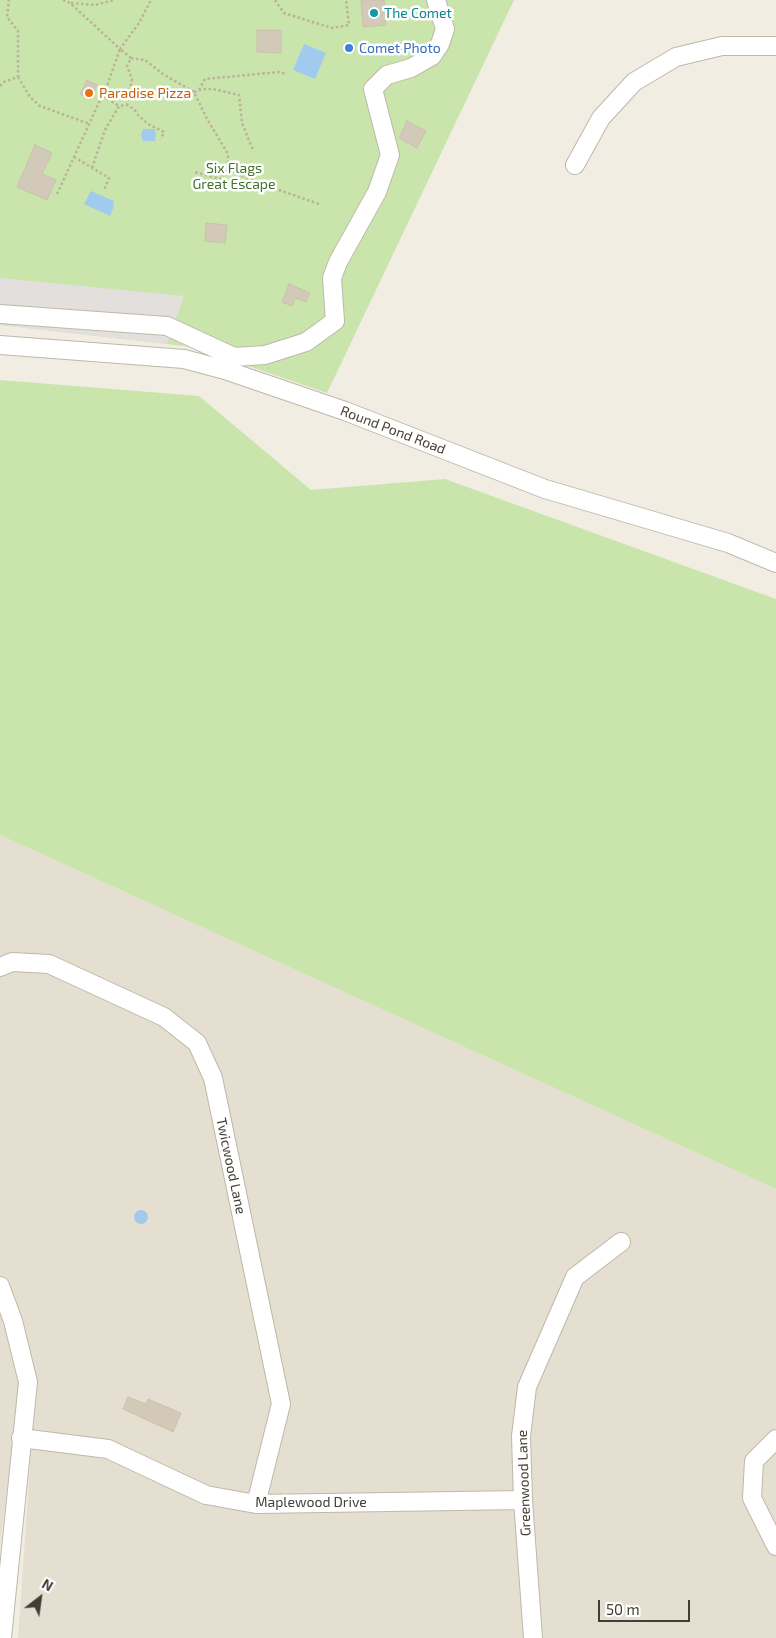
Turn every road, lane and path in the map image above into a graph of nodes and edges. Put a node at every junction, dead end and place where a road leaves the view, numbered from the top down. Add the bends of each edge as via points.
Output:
1 (9, 0) edge
2 (63, 0) edge
3 (114, 0) edge
4 (151, 0) edge
5 (275, 0) edge
6 (346, 0) edge
7 (436, 0) edge
8 (70, 3) junction
9 (776, 46) edge
10 (120, 49) junction
11 (131, 58) junction
12 (286, 74) dead end
13 (18, 77) junction
14 (0, 86) edge
15 (199, 90) junction
16 (194, 92) junction
17 (103, 95) junction
18 (127, 105) junction
19 (119, 106) junction
20 (90, 124) junction
21 (161, 139) dead end
22 (254, 150) dead end
23 (74, 157) junction
24 (575, 165) dead end
25 (92, 168) junction
26 (228, 170) junction
27 (194, 172) dead end
28 (104, 190) dead end
29 (58, 194) dead end
30 (319, 204) dead end
31 (0, 314) edge
32 (0, 344) edge
33 (232, 364) junction
34 (776, 563) edge
35 (0, 967) edge
36 (621, 1242) dead end
37 (0, 1286) edge
38 (21, 1438) junction
39 (776, 1438) edge
40 (523, 1500) junction
41 (256, 1504) junction
42 (776, 1546) edge
43 (2, 1638) edge
44 (533, 1638) edge

1 - 13 path via 7,17 18,32
2 - 8 path
3 - 8 path via 95,5
4 - 10 path
5 - 6 path via 284,13 332,28 349,25
7 - 33 street via 445,29 432,56 411,68 387,75 373,89 390,155 377,192 332,278 335,321 306,342
8 - 10 path
9 - 24 street via 722,46 676,57 634,82 601,118
10 - 11 path
10 - 17 path
11 - 16 path via 145,60
11 - 18 path via 127,66 132,79
12 - 15 path via 205,79
13 - 14 path
13 - 20 path via 30,97 40,106
15 - 16 path
15 - 22 path via 213,89 239,95 242,123
16 - 26 path via 228,154
17 - 19 path
17 - 20 path
18 - 19 path
18 - 21 path via 148,124 164,132
19 - 25 path via 105,130
20 - 23 path
23 - 25 path
23 - 29 path
25 - 28 path via 109,178
26 - 27 path via 221,179
26 - 30 path
31 - 33 street via 167,326
32 - 33 street, Round Pond Road
33 - 34 street, Round Pond Road via 545,489 728,543
35 - 41 street, Twicwood Lane via 12,962 49,964 164,1017 197,1044 213,1078 281,1404
36 - 40 street, Greenwood Lane via 574,1277 527,1388 521,1436
37 - 38 street via 13,1321 28,1382
38 - 41 street, Maplewood Drive via 108,1449 206,1495
38 - 43 street
39 - 42 street via 754,1460 752,1498
40 - 41 street, Maplewood Drive
40 - 44 street, Greenwood Lane

